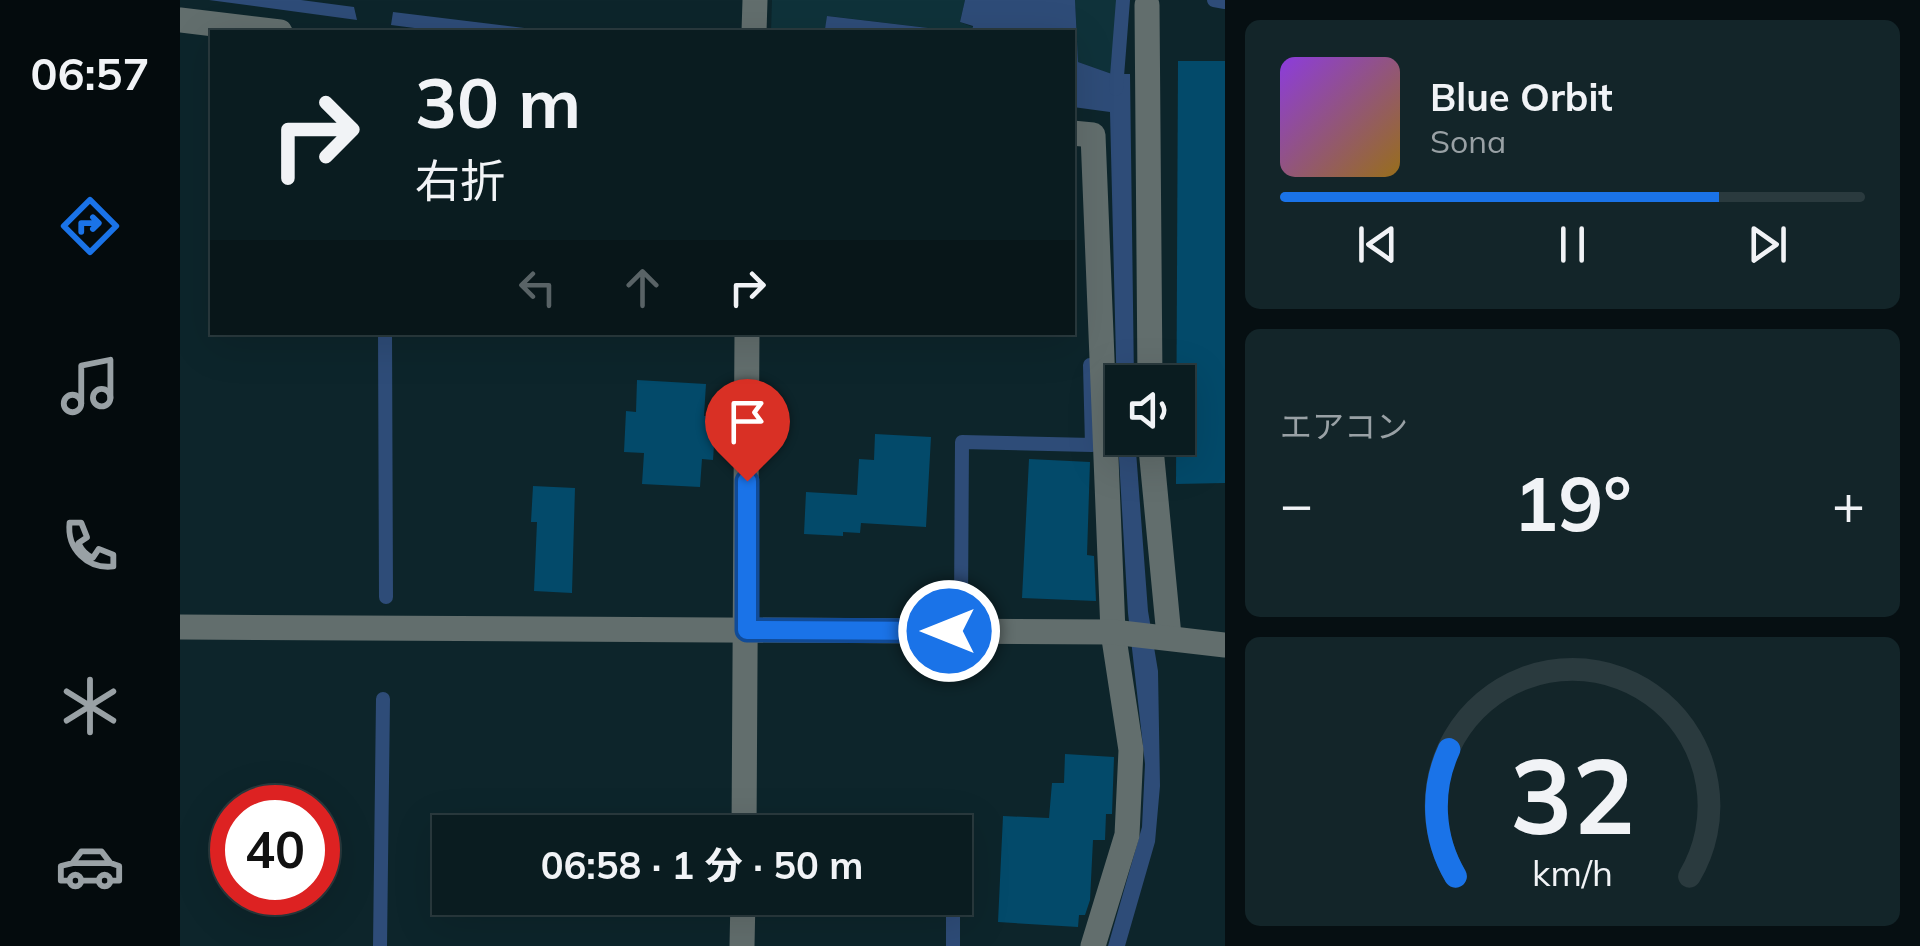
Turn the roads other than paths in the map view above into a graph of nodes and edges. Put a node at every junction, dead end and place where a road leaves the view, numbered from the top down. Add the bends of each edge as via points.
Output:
1 (754, 0) edge
2 (1147, 5) dead end
3 (180, 20) edge
4 (263, 30) edge
5 (754, 30) edge
6 (1075, 132) edge
7 (747, 335) edge
8 (1150, 365) edge
9 (1152, 455) edge
10 (180, 627) edge
11 (747, 630) junction
12 (1113, 632) junction
13 (1169, 636) junction
14 (1225, 645) edge
15 (744, 815) edge
16 (743, 915) edge
17 (742, 946) edge
18 (1093, 946) edge

1 - 5 street
2 - 8 street
3 - 4 street
6 - 12 street via 1093,135
7 - 11 street
9 - 13 street
10 - 11 street
11 - 12 street
11 - 15 street
12 - 13 street
12 - 18 street via 1131,750 1127,834
13 - 14 street
16 - 17 street

